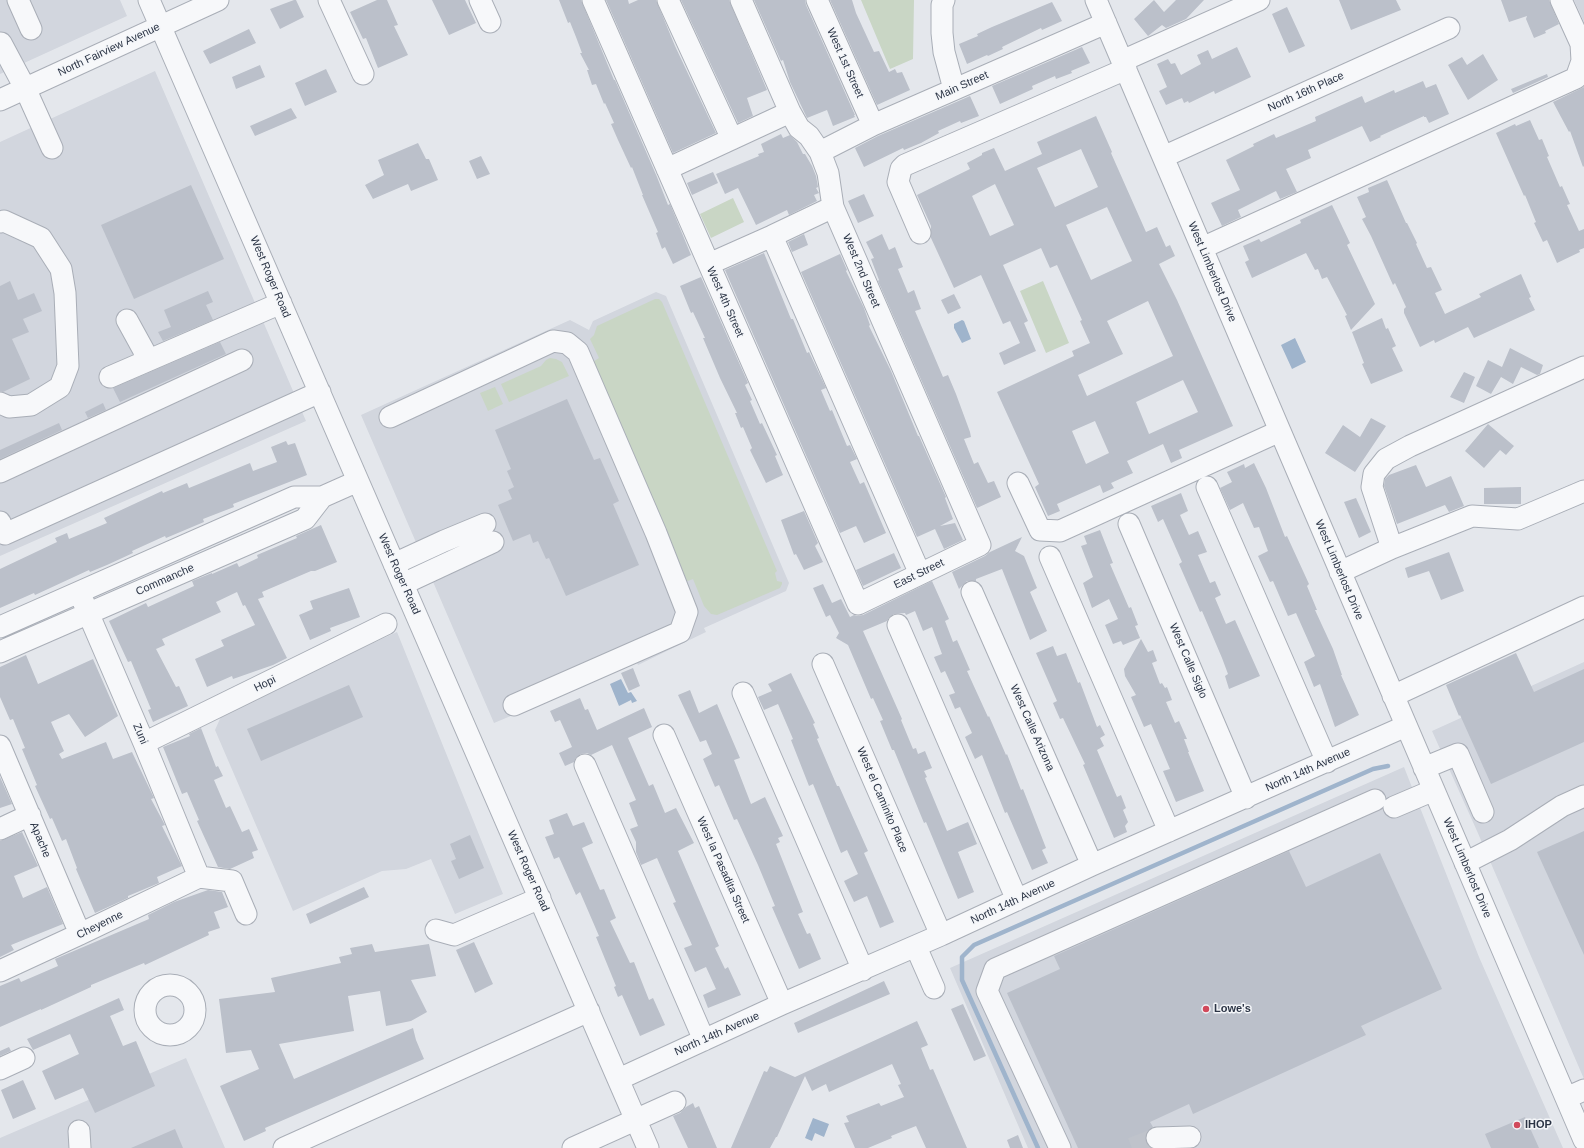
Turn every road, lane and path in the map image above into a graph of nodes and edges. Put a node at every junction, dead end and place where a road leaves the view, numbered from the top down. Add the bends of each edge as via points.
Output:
1 (18, 0) edge
2 (149, 0) edge
3 (329, 0) edge
4 (480, 0) edge
5 (593, 0) edge
6 (668, 0) edge
7 (741, 0) edge
8 (817, 0) edge
9 (944, 0) edge
10 (1096, 0) edge
11 (1259, 0) edge
12 (1561, 0) edge
13 (206, 3) edge
14 (490, 22) dead end
15 (1106, 23) junction
16 (161, 26) junction
17 (1448, 28) dead end
18 (31, 29) dead end
19 (1, 43) dead end
20 (1124, 65) junction
21 (363, 74) dead end
22 (25, 88) junction
23 (954, 89) junction
24 (0, 100) edge
25 (790, 112) junction
26 (873, 125) junction
27 (732, 139) junction
28 (52, 148) dead end
29 (820, 152) junction
30 (1163, 157) junction
31 (667, 169) junction
32 (833, 208) junction
33 (0, 222) edge
34 (920, 233) dead end
35 (772, 236) junction
36 (1202, 248) junction
37 (709, 264) junction
38 (281, 303) junction
39 (127, 320) dead end
40 (242, 360) dead end
41 (145, 362) junction
42 (1584, 367) edge
43 (110, 377) dead end
44 (320, 392) junction
45 (0, 403) edge
46 (390, 417) dead end
47 (1280, 432) junction
48 (0, 472) edge
49 (358, 481) junction
50 (1018, 482) dead end
51 (1207, 487) dead end
52 (1584, 491) edge
53 (322, 497) junction
54 (0, 522) edge
55 (1129, 524) dead end
56 (980, 545) joint
57 (1392, 548) junction
58 (1050, 557) dead end
59 (394, 564) junction
60 (1340, 572) junction
61 (920, 574) junction
62 (404, 584) junction
63 (79, 592) junction
64 (972, 592) dead end
65 (858, 604) joint
66 (1584, 607) edge
67 (88, 613) junction
68 (386, 624) dead end
69 (898, 625) dead end
70 (0, 627) edge
71 (0, 652) edge
72 (824, 664) dead end
73 (743, 693) dead end
74 (1393, 696) junction
75 (514, 705) dead end
76 (1406, 726) junction
77 (664, 735) dead end
78 (144, 743) junction
79 (0, 746) edge
80 (1327, 762) junction
81 (585, 766) dead end
82 (1424, 768) junction
83 (1434, 790) junction
84 (1584, 796) edge
85 (1246, 798) junction
86 (1483, 812) dead end
87 (30, 815) junction
88 (0, 828) edge
89 (1169, 831) junction
90 (1465, 862) junction
91 (1092, 865) junction
92 (199, 877) junction
93 (540, 898) junction
94 (1017, 900) junction
95 (246, 914) dead end
96 (436, 930) dead end
97 (80, 934) junction
98 (941, 936) junction
99 (920, 956) junction
100 (862, 970) junction
101 (0, 971) edge
102 (934, 988) dead end
103 (782, 1004) junction
104 (589, 1011) junction
105 (704, 1040) junction
106 (24, 1058) dead end
107 (0, 1069) edge
108 (619, 1079) junction
109 (1575, 1094) edge
110 (675, 1102) dead end
111 (636, 1119) junction
112 (1190, 1137) dead end
113 (1157, 1138) tunnel mouth
114 (1584, 1140) edge
115 (284, 1148) edge
116 (573, 1148) edge
117 (648, 1148) edge
118 (1060, 1148) edge

1 - 18 street
2 - 16 street, West Roger Road
3 - 21 street
4 - 14 street
5 - 31 street, West 4th Street
6 - 27 street
7 - 25 street, West 2nd Street
8 - 26 street, West 1st Street
9 - 23 street via 944,52
10 - 15 street, West Limberlost Drive
11 - 20 street
12 - 36 street via 1580,44 1582,61 1576,78
13 - 16 street, North Fairview Avenue
15 - 20 street, West Limberlost Drive
15 - 23 street, Main Street
16 - 22 street, North Fairview Avenue
16 - 38 street, West Roger Road
17 - 30 street, North 16th Place
19 - 22 street
20 - 30 street, West Limberlost Drive
20 - 34 street via 905,165 901,169 898,182
22 - 24 street, North Fairview Avenue
22 - 28 street
23 - 26 street, Main Street
25 - 27 street
25 - 29 street, West 2nd Street via 799,128 809,136
26 - 29 street, Main Street
27 - 31 street
29 - 32 street, West 2nd Street via 828,173
30 - 36 street, West Limberlost Drive
31 - 37 street, West 4th Street
32 - 35 street
32 - 56 street, West 2nd Street
33 - 45 street via 4,221 41,238 61,269 65,293 68,366 60,387 31,405 9,407
35 - 37 street
35 - 61 street
36 - 47 street, West Limberlost Drive
37 - 65 street, West 4th Street
38 - 41 street
38 - 44 street, West Roger Road
39 - 41 street via 144,351
40 - 48 street
41 - 43 street
42 - 57 street via 1386,459 1374,474 1372,487
44 - 49 street, West Roger Road
44 - 54 street via 5,534
46 - 75 street via 553,341 567,342 578,352 656,534 686,612 680,632
47 - 50 street via 1060,531 1040,530
47 - 60 street, West Limberlost Drive
49 - 53 street, Commanche
49 - 59 street, West Roger Road
51 - 80 street
52 - 57 street via 1518,519 1472,516
53 - 63 street, Commanche via 294,497
53 - 67 street, Commanche via 305,519
55 - 85 street, West Calle Siglo
56 - 61 street, East Street
57 - 60 street
58 - 89 street
59 - 62 street, West Roger Road
59 - 62 street via 444,541 489,533
60 - 74 street, West Limberlost Drive
61 - 65 street, East Street
62 - 93 street, West Roger Road
63 - 67 street, Zuni
63 - 70 street, Commanche
64 - 91 street, West Calle Arizona
66 - 74 street
67 - 71 street, Commanche
67 - 78 street, Zuni
68 - 78 street, Hopi
69 - 94 street
72 - 98 street, West el Caminito Place
73 - 100 street
74 - 76 street, West Limberlost Drive
76 - 80 street, North 14th Avenue
76 - 82 street, West Limberlost Drive
77 - 103 street, West la Pasadita Street
78 - 92 street, Zuni
79 - 87 street, Apache
80 - 85 street, North 14th Avenue
81 - 105 street
82 - 83 street, West Limberlost Drive
82 - 86 street via 1458,754
83 - 90 street, West Limberlost Drive
83 - 118 street via 1385,803 995,969 987,991
84 - 90 street via 1562,806 1510,840
85 - 89 street, North 14th Avenue
87 - 88 street
87 - 97 street, Apache
89 - 91 street, North 14th Avenue
90 - 109 street, West Limberlost Drive
91 - 94 street, North 14th Avenue
92 - 95 street via 232,881
92 - 97 street, Cheyenne
93 - 96 street via 454,935
93 - 104 street, West Roger Road
94 - 98 street, North 14th Avenue
97 - 101 street, Cheyenne
98 - 99 street, North 14th Avenue
99 - 100 street, North 14th Avenue
99 - 102 street
100 - 103 street, North 14th Avenue
103 - 105 street, North 14th Avenue
104 - 108 street, West Roger Road
104 - 115 street
105 - 108 street, North 14th Avenue
106 - 107 street
108 - 111 street, West Roger Road
109 - 114 street, West Limberlost Drive
110 - 111 street
111 - 116 street
111 - 117 street, West Roger Road
112 - 113 street

